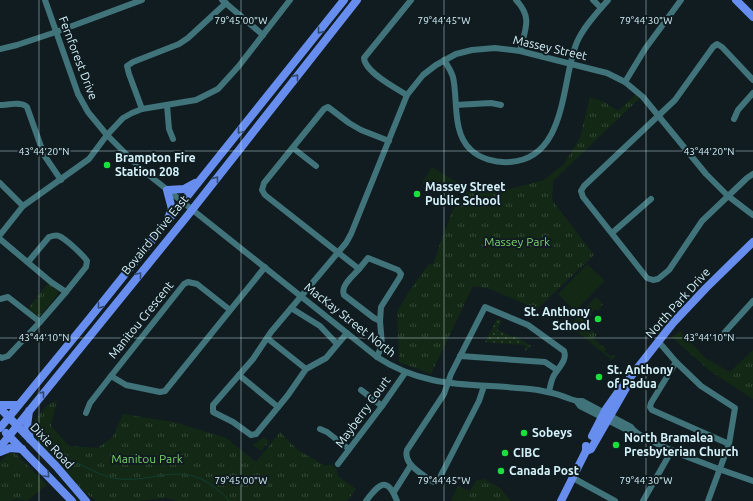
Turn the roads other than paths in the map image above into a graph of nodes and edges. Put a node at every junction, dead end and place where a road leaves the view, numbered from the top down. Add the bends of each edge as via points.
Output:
1 (45, 0) edge
2 (142, 0) edge
3 (290, 0) edge
4 (344, 0) edge
5 (357, 0) edge
6 (411, 0) edge
7 (516, 0) edge
8 (593, 0) edge
9 (608, 0) edge
10 (681, 0) edge
11 (736, 0) edge
12 (224, 2) edge
13 (601, 8) junction
14 (753, 17) edge
15 (56, 32) junction
16 (263, 35) junction
17 (0, 49) edge
18 (520, 51) junction
19 (444, 60) junction
20 (571, 64) junction
21 (753, 80) edge
22 (625, 82) junction
23 (753, 93) edge
24 (407, 95) junction
25 (0, 105) edge
26 (167, 105) junction
27 (456, 105) junction
28 (501, 105) dead end
29 (142, 109) junction
30 (659, 116) junction
31 (734, 118) dead end
32 (107, 135) junction
33 (173, 139) dead end
34 (389, 140) junction
35 (293, 148) junction
36 (316, 166) dead end
37 (753, 174) edge
38 (202, 178) junction
39 (61, 180) junction
40 (0, 184) edge
41 (168, 190) junction
42 (728, 196) junction
43 (651, 199) dead end
44 (182, 203) junction
45 (23, 206) junction
46 (192, 210) junction
47 (753, 215) edge
48 (167, 223) junction
49 (612, 233) junction
50 (0, 235) edge
51 (0, 239) edge
52 (753, 242) edge
53 (338, 253) junction
54 (28, 262) junction
55 (265, 267) junction
56 (359, 269) junction
57 (66, 292) junction
58 (302, 297) junction
59 (0, 299) edge
60 (753, 301) edge
61 (291, 308) junction
62 (230, 310) junction
63 (380, 321) junction
64 (40, 322) junction
65 (725, 332) dead end
66 (347, 333) junction
67 (267, 338) junction
68 (658, 341) junction
69 (337, 344) junction
70 (0, 356) edge
71 (460, 356) junction
72 (378, 357) junction
73 (676, 362) junction
74 (306, 369) junction
75 (557, 370) junction
76 (405, 373) junction
77 (239, 375) junction
78 (111, 376) junction
79 (448, 384) junction
80 (484, 386) junction
81 (361, 390) dead end
82 (549, 392) junction
83 (0, 405) edge
84 (18, 405) junction
85 (382, 406) junction
86 (278, 407) junction
87 (0, 408) edge
88 (30, 410) junction
89 (86, 413) dead end
90 (606, 416) junction
91 (8, 417) junction
92 (16, 426) junction
93 (0, 427) edge
94 (320, 430) dead end
95 (9, 436) junction
96 (30, 440) junction
97 (729, 444) junction
98 (0, 446) edge
99 (23, 449) junction
100 (349, 449) junction
101 (672, 450) junction
102 (0, 452) edge
103 (338, 464) dead end
104 (411, 465) junction
105 (720, 469) junction
106 (573, 478) junction
107 (753, 481) edge
108 (394, 492) junction
109 (72, 501) edge
110 (86, 501) edge
111 (366, 501) edge
112 (397, 501) edge
113 (561, 501) edge
114 (615, 501) edge
115 (643, 501) edge
116 (708, 501) edge

1 - 15 street, Fernforest Drive
2 - 15 street
3 - 16 street
4 -> 38 main road, Bovaird Drive East
46 -> 5 main road, Bovaird Drive East
6 - 24 street via 364,58 368,68
7 - 18 street via 526,14
8 - 13 street
9 - 13 street
10 - 22 street via 645,49
11 - 14 main road
12 - 16 street
12 - 29 street via 179,44 127,66
13 - 20 street via 578,40
15 - 17 street
15 - 32 street, Fernforest Drive via 78,94 88,112
16 - 26 street via 218,89 196,100
18 - 19 street, Massey Street via 496,48 472,50
18 - 20 street, Massey Street
19 - 24 street, Massey Street via 423,75
19 - 27 street via 453,76
20 - 22 street, Massey Street via 607,73
20 - 27 street via 555,126 535,153 517,161 486,159 470,149 461,134
21 - 30 street via 718,44 713,47 675,100
22 - 30 street, Massey Street via 643,97
23 - 31 street
24 - 34 street, Massey Street
25 - 39 street via 19,104 27,108 44,155
26 - 29 street
26 - 33 street via 169,129
27 - 28 street
29 - 32 street via 123,118
30 - 42 street, Massey Street via 706,174
30 - 49 street via 584,186 582,197
32 - 39 street via 89,159
32 - 41 street, Fernforest Drive via 140,168
34 - 35 street via 361,130 328,107
34 - 53 street, Massey Street via 351,234
35 - 36 street
35 - 53 street via 264,183 262,190
37 - 42 street
38 - 41 main road via 184,189
38 - 44 main road, Bovaird Drive East
39 - 45 street
40 - 45 street
41 - 44 street, Fernforest Drive
41 - 48 main road via 172,209
42 - 47 street, Massey Street
42 - 49 street via 702,221 668,270 658,279 646,278
43 - 49 street
44 - 46 street, MacKay Street North
44 - 48 main road, Bovaird Drive East
45 - 50 street
46 - 55 street, MacKay Street North
88 -> 46 main road, Bovaird Drive East
48 -> 84 main road, Bovaird Drive East
51 - 54 street
52 - 68 main road, North Park Drive via 706,288
53 - 56 street
53 - 58 street, Massey Street
54 - 57 street
54 - 57 street via 49,237 59,236 87,261 86,267
55 - 58 street, MacKay Street North
55 - 62 street, Manitou Crescent
56 - 63 street via 344,287 344,295
56 - 63 street via 368,258 398,270 401,274 381,307
57 - 64 street
58 - 61 street, Massey Street
58 - 66 street, MacKay Street North
59 - 64 street via 8,297
60 - 65 street
61 - 67 street, Massey Street
61 - 69 street via 320,326
62 - 78 street, Manitou Crescent via 165,391 126,386
62 - 78 street, Manitou Crescent via 197,284 184,284
63 - 72 street via 382,345
64 - 70 street via 8,356
66 - 69 street
66 - 72 street, MacKay Street North
67 - 74 street
67 - 77 street, Massey Street via 253,360
68 - 73 street
68 - 90 main road, North Park Drive via 626,384 622,385
69 - 74 street via 326,358
71 - 75 street via 545,362
71 - 75 street via 485,307 528,325 564,351 565,358
71 - 79 street
72 - 76 street, MacKay Street North
73 - 97 street via 701,386 735,408
73 - 97 street via 650,407
74 - 86 street
75 - 82 street
76 - 79 street, MacKay Street North
76 - 85 street, Mayberry Court
77 - 86 street
77 - 86 street, Massey Street via 213,405 212,410 215,414 254,435
78 - 89 street, Manitou Crescent via 90,403
79 - 80 street, MacKay Street North
79 - 104 street via 407,450
80 - 82 street, MacKay Street North
80 - 104 street via 479,401 437,481 430,480
81 - 85 street
82 - 90 street, MacKay Street North via 577,402 582,401
83 - 84 main road
84 - 91 main road, Bovaird Drive East
85 - 100 street, Mayberry Court
87 - 91 main road, Dixie Road
88 - 92 main road, Bovaird Drive East
88 - 96 main road via 27,426
90 - 101 street, MacKay Street North via 629,431
90 - 106 main road, North Park Drive via 586,446 586,452
91 - 92 main road, Dixie Road
91 - 93 main road, Bovaird Drive East
92 - 95 main road, Bovaird Drive East
92 - 96 main road, Dixie Road
93 - 95 main road, Dixie Road
94 - 100 street via 327,432
95 - 98 main road, Bovaird Drive East
95 - 99 main road, Dixie Road
96 - 110 main road, Dixie Road
97 - 105 street
99 - 102 main road via 10,448
99 -> 109 main road, Dixie Road
100 - 103 street, Mayberry Court
101 - 105 street, MacKay Street North
101 - 115 street
104 - 108 street
105 - 107 street, MacKay Street North
105 - 116 street
106 - 113 main road, North Park Drive
106 - 114 street
108 - 111 street via 385,485 376,487
108 - 112 street

